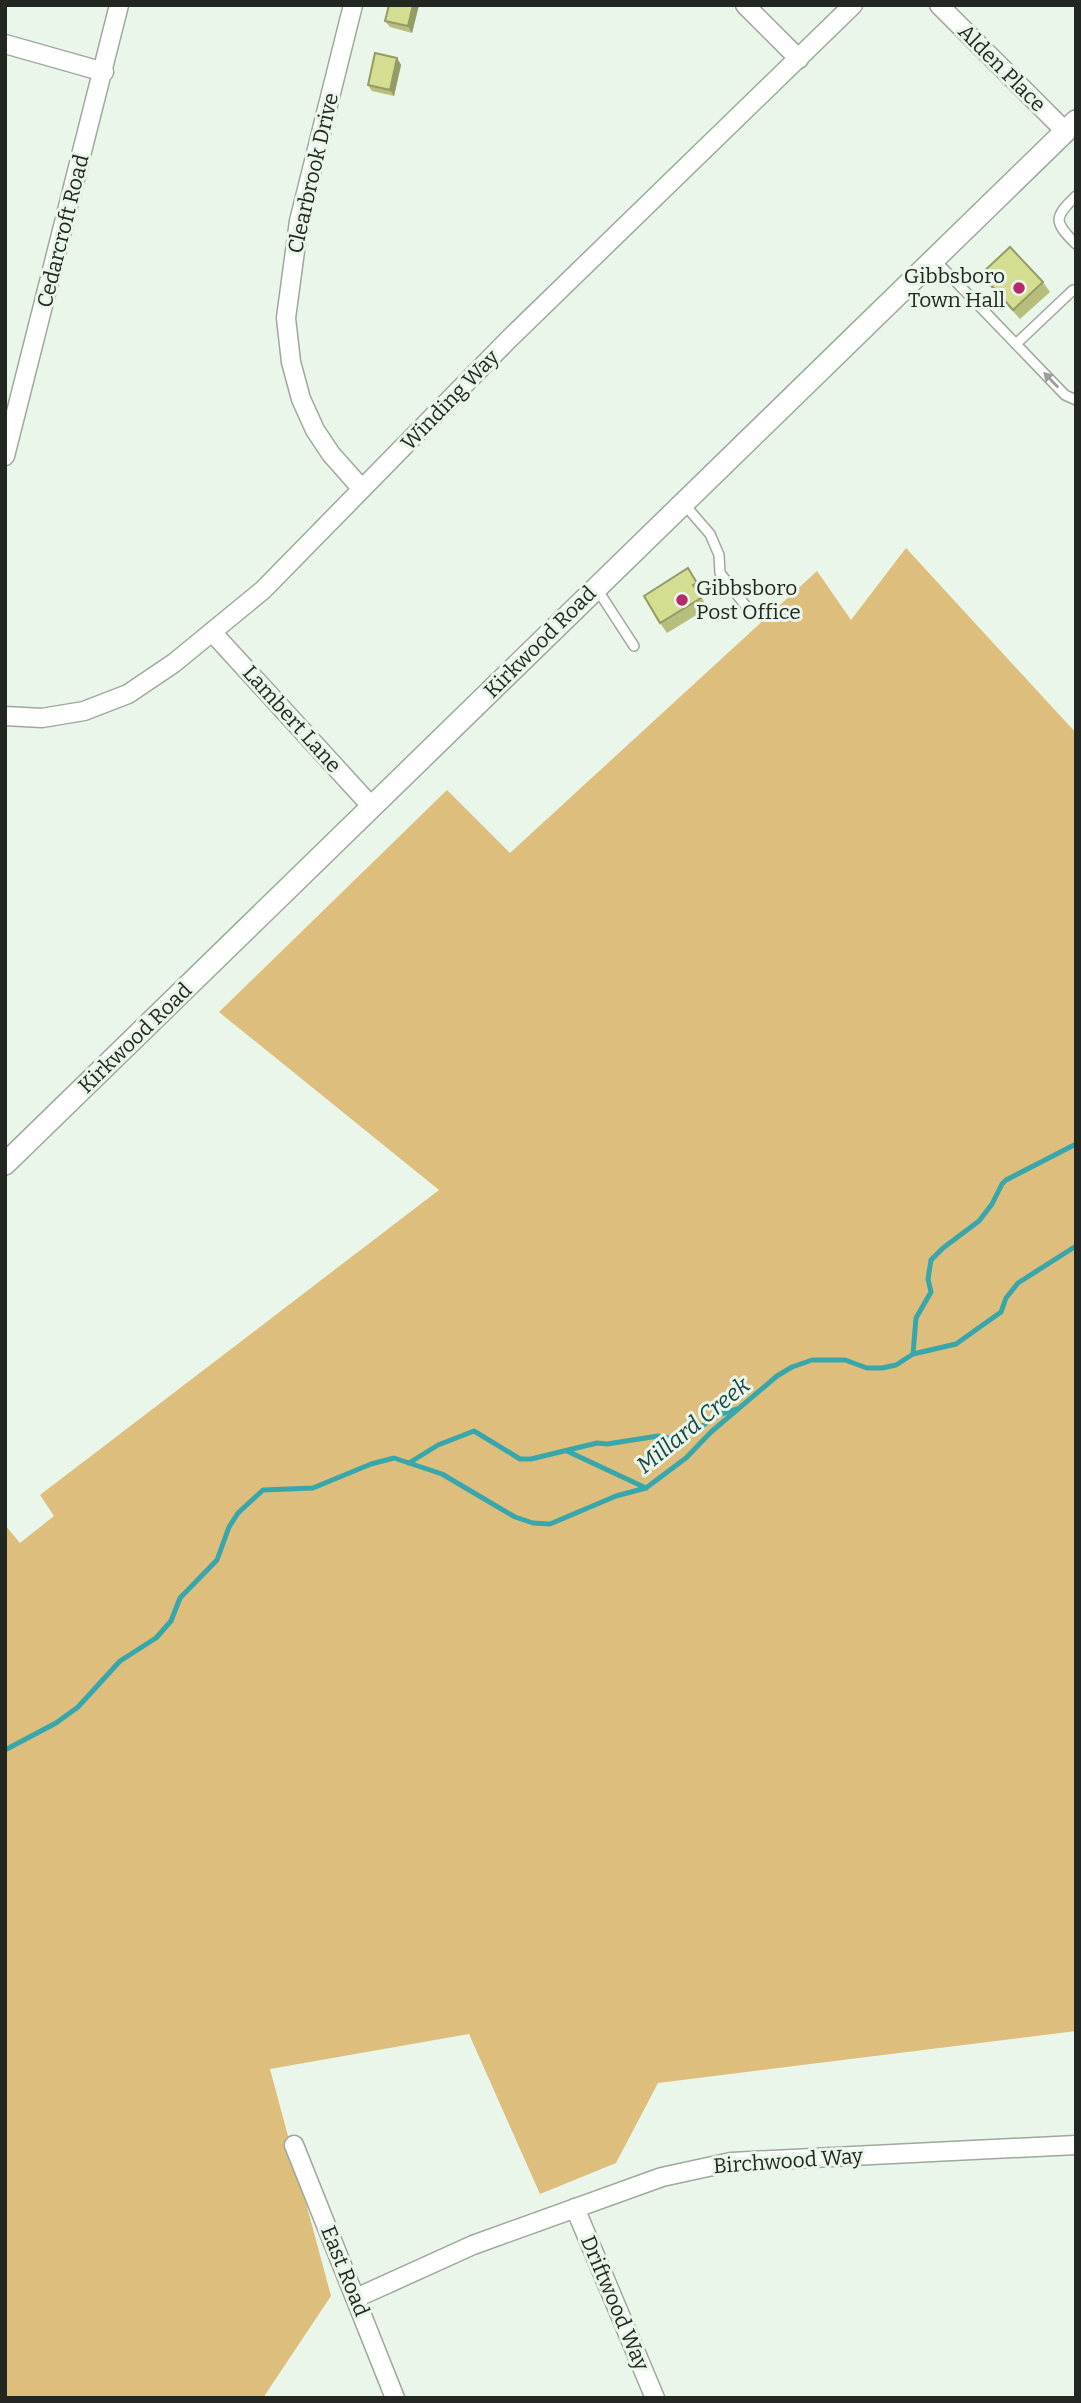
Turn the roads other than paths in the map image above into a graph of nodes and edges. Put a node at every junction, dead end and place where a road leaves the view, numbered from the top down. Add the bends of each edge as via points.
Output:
1 (119, 5) edge
2 (353, 5) edge
3 (745, 5) edge
4 (853, 5) edge
5 (939, 5) edge
6 (5, 44) edge
7 (799, 59) junction
8 (104, 72) junction
9 (1071, 129) edge
10 (1076, 195) edge
11 (1076, 244) edge
12 (935, 260) junction
13 (1073, 290) dead end
14 (1016, 344) junction
15 (1076, 400) edge
16 (5, 456) edge
17 (362, 489) junction
18 (683, 502) junction
19 (596, 587) junction
20 (745, 605) dead end
21 (212, 632) junction
22 (634, 646) dead end
23 (5, 716) edge
24 (372, 807) junction
25 (5, 1164) edge
26 (295, 2145) dead end
27 (1076, 2145) edge
28 (575, 2208) junction
29 (356, 2298) junction
30 (395, 2398) edge
31 (655, 2398) edge

1 - 8 street, Cedarcroft Road
2 - 17 street, Clearbrook Drive via 299,221 286,318 301,399 331,454
3 - 7 street
4 - 7 street, Winding Way
5 - 9 street, Alden Place
6 - 8 street
7 - 17 street, Winding Way via 509,339
8 - 16 street, Cedarcroft Road
9 - 12 street, Kirkwood Road
10 - 11 lane via 1058,220
12 - 14 lane
12 - 18 street, Kirkwood Road
13 - 14 lane
15 -> 14 lane via 1065,395
17 - 21 street, Winding Way via 263,590
18 - 19 street, Kirkwood Road
18 - 20 lane via 710,534 719,555 720,573
19 - 22 lane
19 - 24 street, Kirkwood Road
21 - 23 street, Winding Way via 128,694 83,711 42,718
21 - 24 street, Lambert Lane
24 - 25 street, Kirkwood Road
26 - 29 street, East Road
27 - 28 street, Birchwood Way via 731,2162 662,2177
28 - 29 street, Birchwood Way via 473,2245
28 - 31 street, Driftwood Way
29 - 30 street, East Road

